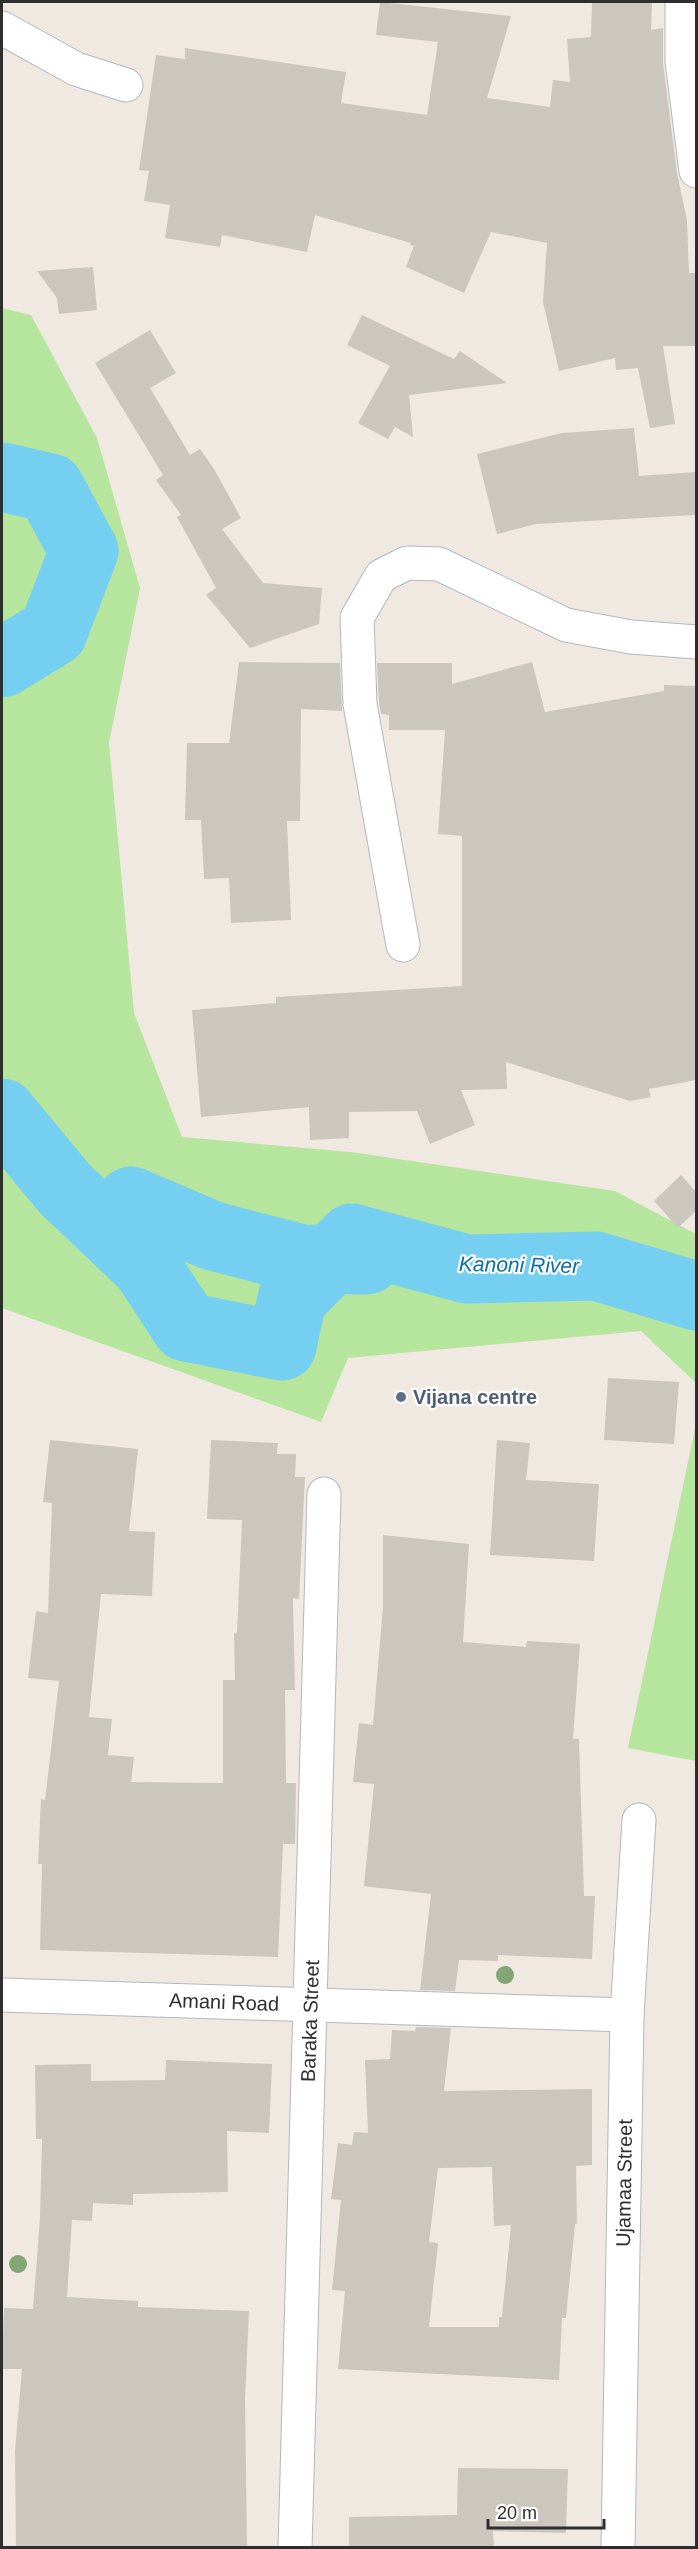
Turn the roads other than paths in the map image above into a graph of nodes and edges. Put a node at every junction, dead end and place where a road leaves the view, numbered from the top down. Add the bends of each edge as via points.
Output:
1 (682, 2) edge
2 (2, 28) edge
3 (126, 86) dead end
4 (696, 171) edge
5 (696, 642) edge
6 (403, 945) dead end
7 (324, 1494) dead end
8 (639, 1820) dead end
9 (2, 1995) edge
10 (310, 2005) junction
11 (627, 2015) junction
12 (295, 2547) edge
13 (618, 2547) edge

1 - 4 street via 682,61
2 - 3 street via 76,69
5 - 6 street via 631,637 566,625 439,564 407,563 381,576 357,618 360,704
7 - 10 street, Baraka Street
8 - 11 street, Ujamaa Street
9 - 10 street, Amani Road
10 - 11 street, Amani Road
10 - 12 street, Baraka Street
11 - 13 street, Ujamaa Street

